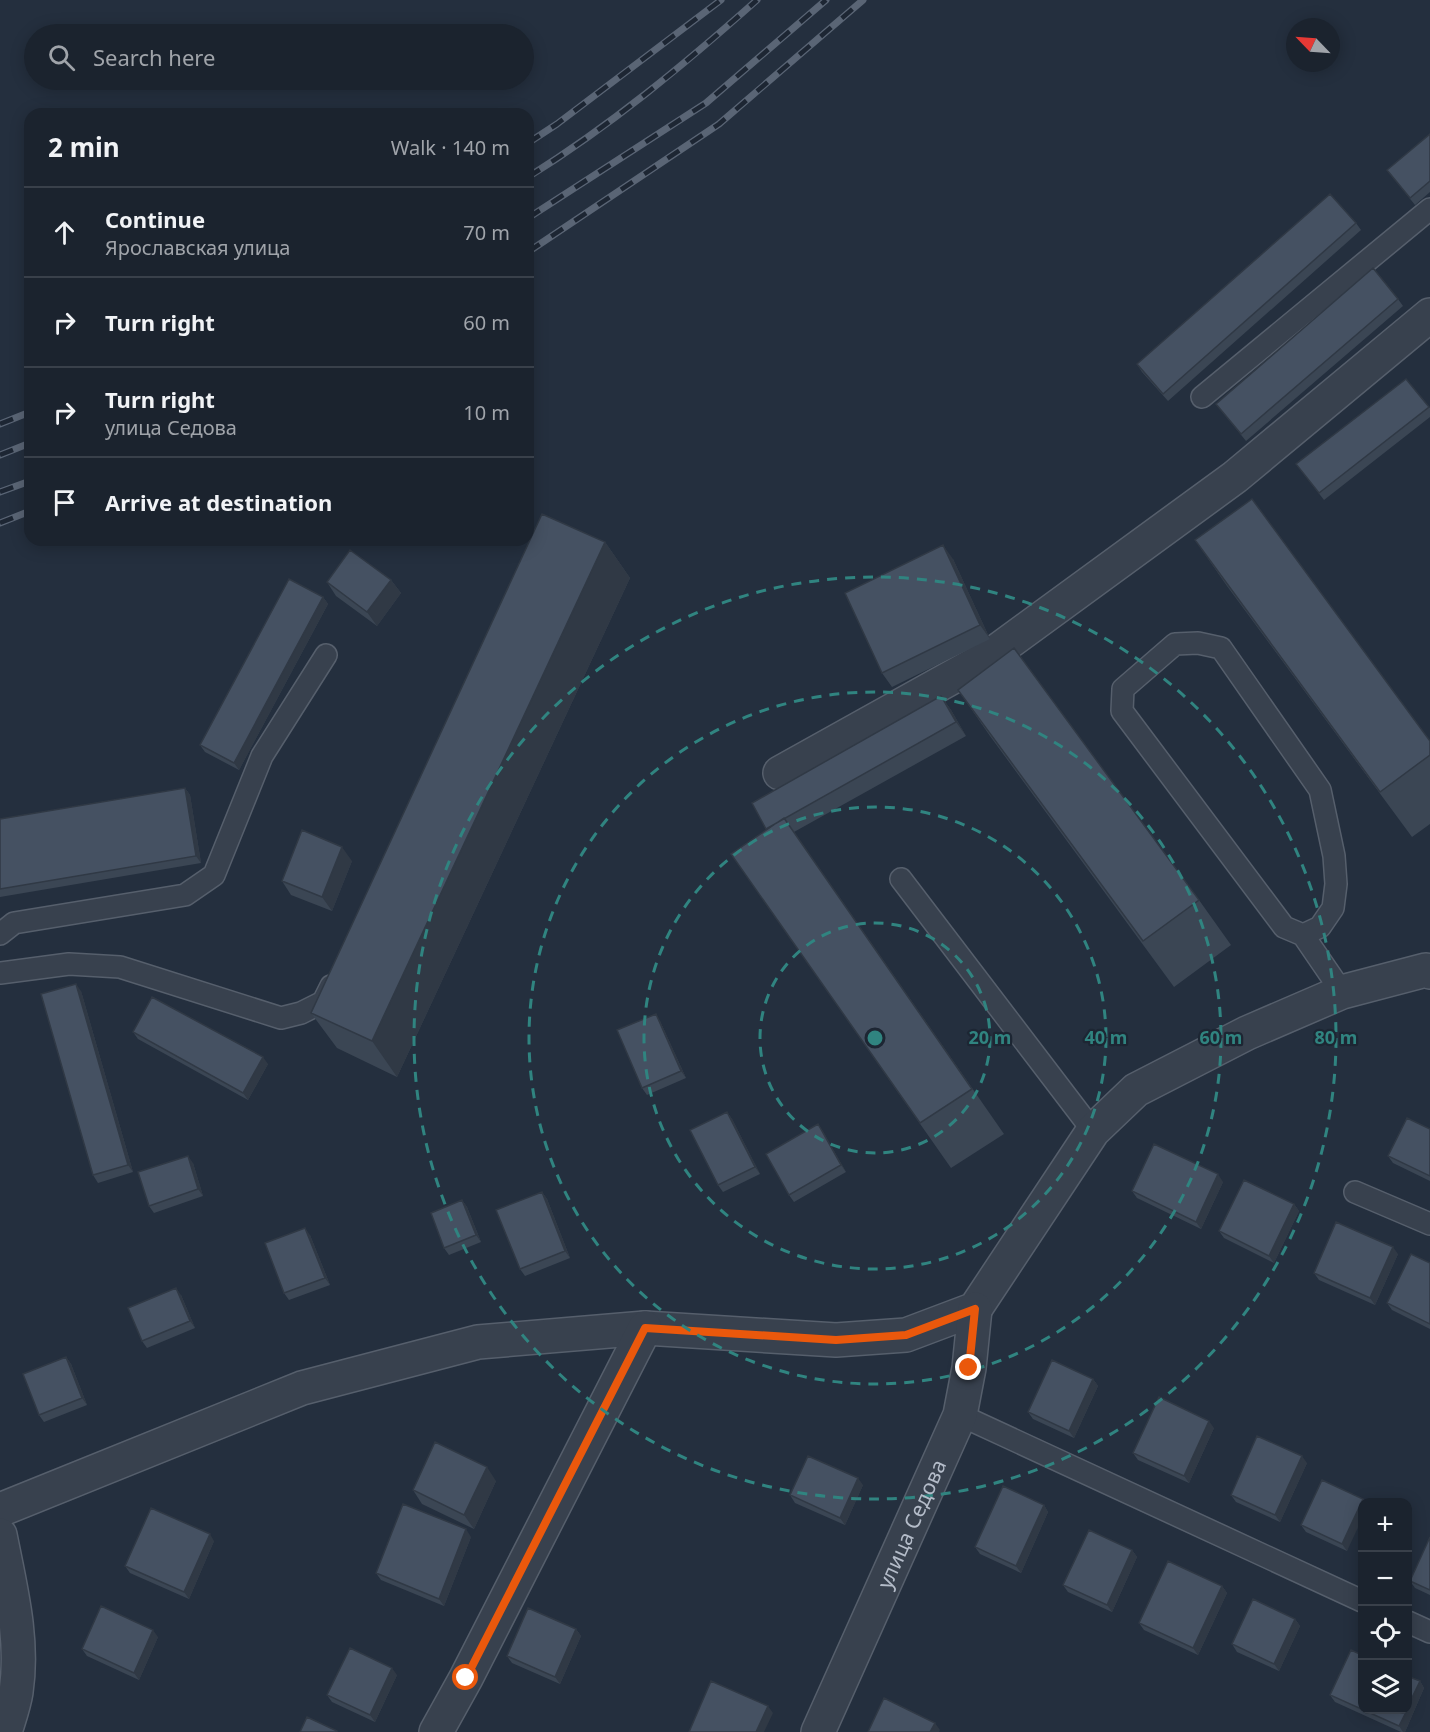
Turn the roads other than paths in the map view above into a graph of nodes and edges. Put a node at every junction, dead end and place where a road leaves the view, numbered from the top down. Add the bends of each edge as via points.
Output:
1 (1430, 209) edge
2 (1430, 315) edge
3 (1202, 397) dead end
4 (326, 655) dead end
5 (780, 773) dead end
6 (901, 879) dead end
7 (0, 934) edge
8 (1303, 935) junction
9 (339, 970) edge
10 (1429, 970) edge
11 (0, 973) edge
12 (1342, 992) junction
13 (1093, 1131) junction
14 (1355, 1192) dead end
15 (1430, 1224) edge
16 (975, 1309) junction
17 (645, 1328) junction
18 (960, 1415) junction
19 (0, 1510) edge
20 (0, 1535) edge
21 (1358, 1599) edge
22 (1412, 1624) edge
23 (1430, 1632) edge
24 (5, 1732) edge
25 (436, 1732) edge
26 (818, 1732) edge

1 - 3 lane
2 - 5 street via 1235,477 990,656
4 - 7 lane via 262,756 214,875 185,895 14,923
6 - 13 lane
8 - 8 lane via 1284,927 1122,711 1124,689 1175,644 1221,648 1320,790 1336,884 1333,908 1320,927
8 - 12 lane
9 - 11 lane via 323,1002 281,1018 120,967 69,964
10 - 12 street
12 - 13 street via 1247,1033 1136,1089
13 - 16 street
14 - 15 lane
16 - 17 street via 906,1335 836,1340
16 - 18 street, улица Седова
17 - 19 street via 478,1342 302,1388
17 - 25 street
18 - 21 lane
18 - 26 street, улица Седова
20 - 24 street via 18,1655 16,1692
22 - 23 lane

